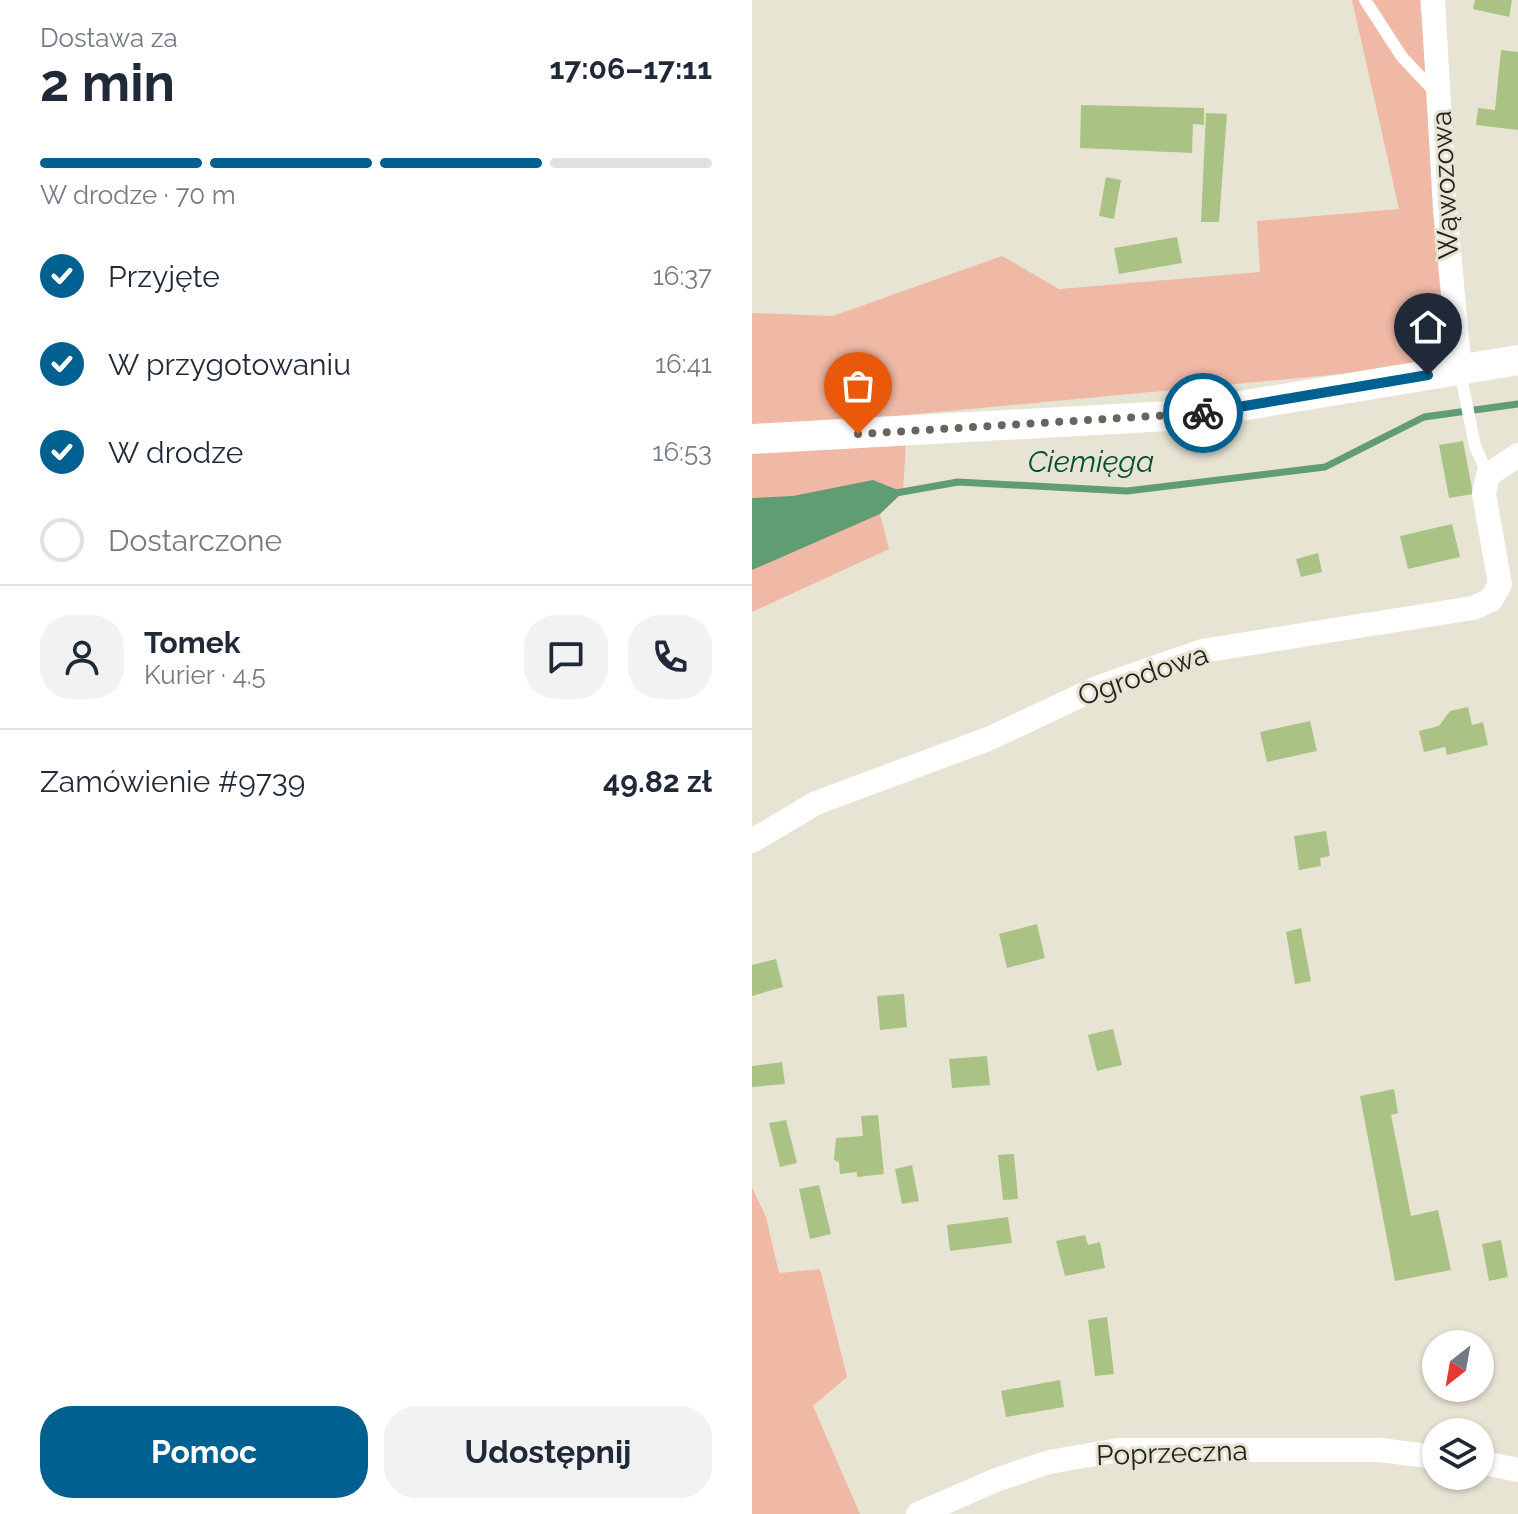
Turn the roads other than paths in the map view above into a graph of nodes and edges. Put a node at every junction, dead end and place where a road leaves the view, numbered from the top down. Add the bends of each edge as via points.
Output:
1 (1365, 0) edge
2 (1433, 0) edge
3 (1441, 99) junction
4 (1518, 360) edge
5 (1460, 370) junction
6 (752, 439) edge
7 (1518, 455) edge
8 (1488, 475) junction
9 (752, 841) edge
10 (1422, 1455) edge
11 (1494, 1465) edge
12 (1518, 1470) edge
13 (918, 1514) edge

1 - 3 lane via 1402,57
2 - 3 street, Wąwozowa
3 - 5 street, Wąwozowa
4 - 5 street
5 - 6 street via 1148,419
5 - 8 lane via 1475,446
7 - 8 street
8 - 9 street, Ogrodowa via 1484,494 1500,584 1491,600 1473,608 1202,651 1099,687 988,739 816,803
10 - 13 street, Poprzeczna via 1380,1450 1119,1450 1049,1462
11 - 12 street

